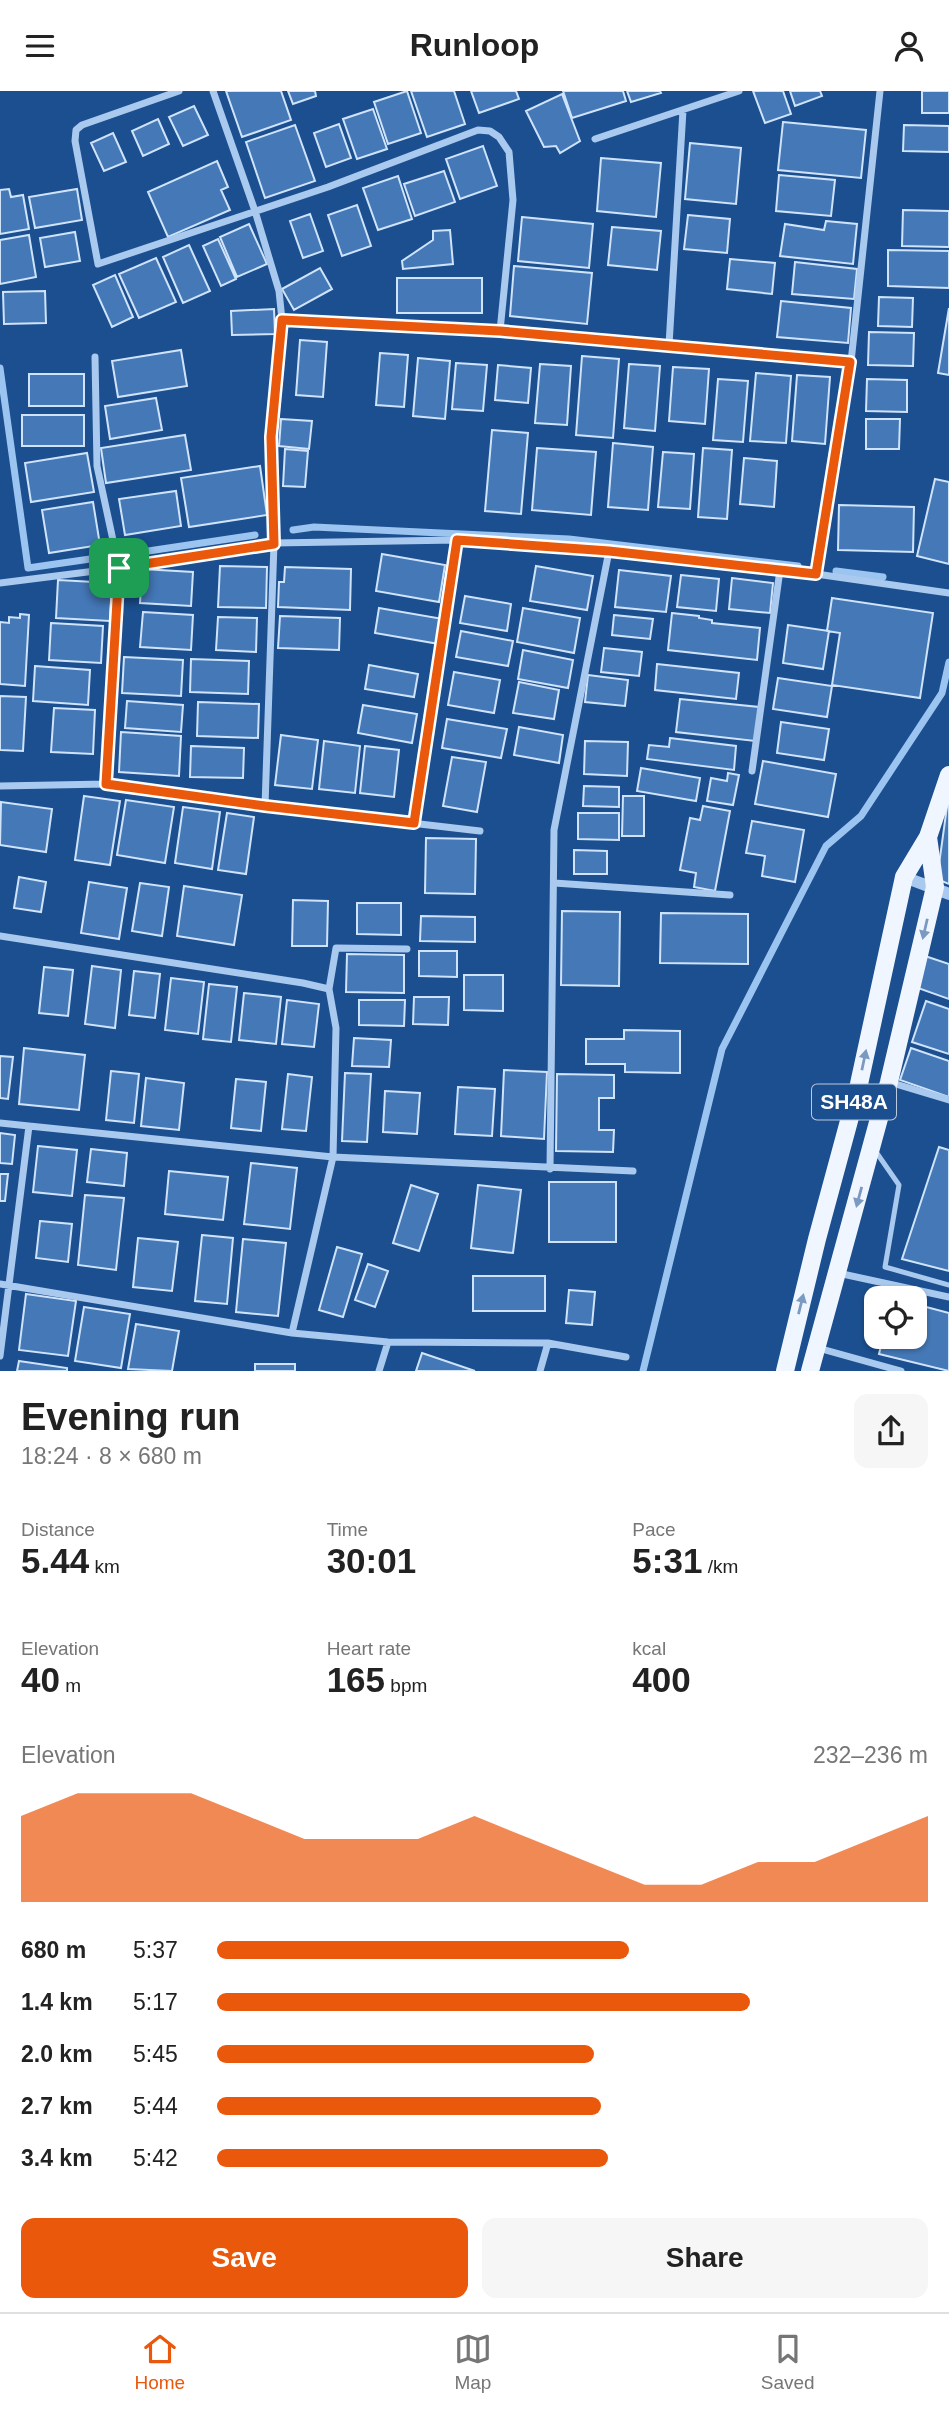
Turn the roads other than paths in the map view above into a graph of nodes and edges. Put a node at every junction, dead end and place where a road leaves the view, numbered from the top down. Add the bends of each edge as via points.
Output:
1 (179, 91) edge
2 (213, 91) edge
3 (739, 91) edge
4 (880, 91) edge
5 (683, 110) junction
6 (595, 139) dead end
7 (255, 211) junction
8 (282, 320) junction
9 (500, 331) junction
10 (669, 345) junction
11 (95, 357) dead end
12 (850, 362) junction
13 (457, 540) junction
14 (274, 544) junction
15 (609, 551) junction
16 (119, 568) junction
17 (780, 570) junction
18 (816, 574) junction
19 (0, 583) edge
20 (949, 593) edge
21 (752, 771) dead end
22 (949, 775) edge
23 (106, 784) junction
24 (0, 786) edge
25 (265, 806) junction
26 (414, 823) junction
27 (480, 831) dead end
28 (928, 837) junction
29 (904, 877) junction
30 (554, 883) junction
31 (942, 890) edge
32 (730, 895) dead end
33 (0, 936) edge
34 (407, 949) dead end
35 (328, 989) junction
36 (889, 1082) junction
37 (949, 1100) edge
38 (0, 1123) edge
39 (29, 1126) junction
40 (872, 1146) junction
41 (333, 1157) junction
42 (550, 1169) junction
43 (633, 1171) dead end
44 (837, 1273) junction
45 (4, 1284) edge
46 (949, 1285) edge
47 (949, 1297) edge
48 (292, 1333) junction
49 (388, 1342) junction
50 (548, 1343) junction
51 (816, 1348) junction
52 (0, 1356) edge
53 (626, 1357) dead end
54 (379, 1370) edge
55 (540, 1370) edge
56 (785, 1370) edge
57 (810, 1370) edge
58 (901, 1370) edge

1 - 7 street via 76,130 98,264
2 - 7 street
3 - 5 street
4 - 12 street
5 - 6 street
5 - 10 street
7 - 8 street via 279,291
7 - 9 street via 478,130 490,131 509,152 513,200
8 - 9 street
8 - 14 street via 271,437
9 - 10 street
10 - 12 street
11 - 16 street via 97,466
12 - 18 street
13 - 14 street
13 - 15 street
13 - 26 street
14 - 16 street
14 - 25 street
15 - 17 street
15 - 30 street via 554,830
16 - 19 street
16 - 23 street
17 - 18 street
17 - 21 street
18 - 20 street
22 - 28 main road, SH48A
23 - 24 street
23 - 25 street
25 - 26 street
26 - 27 street
28 - 29 main road, SH48A
28 - 31 main road, SH48A
29 - 31 street
56 -> 29 main road, SH48A via 859,1084
30 - 32 street
30 - 42 street
31 -> 36 main road, SH48A
33 - 35 street
34 - 35 street via 336,947
35 - 41 street via 336,1028
36 - 37 street
36 - 40 main road, SH48A
38 - 39 street
39 - 41 street
39 - 45 street
40 -> 44 main road, SH48A
40 - 46 lane via 899,1185 885,1267
41 - 42 street
41 - 48 street
42 - 43 street
44 - 47 street
44 - 51 main road, SH48A
45 - 48 street
45 - 52 street
48 - 49 street
49 - 50 street
49 - 54 street
50 - 53 street
50 - 55 street
51 - 57 main road, SH48A
51 - 58 street

